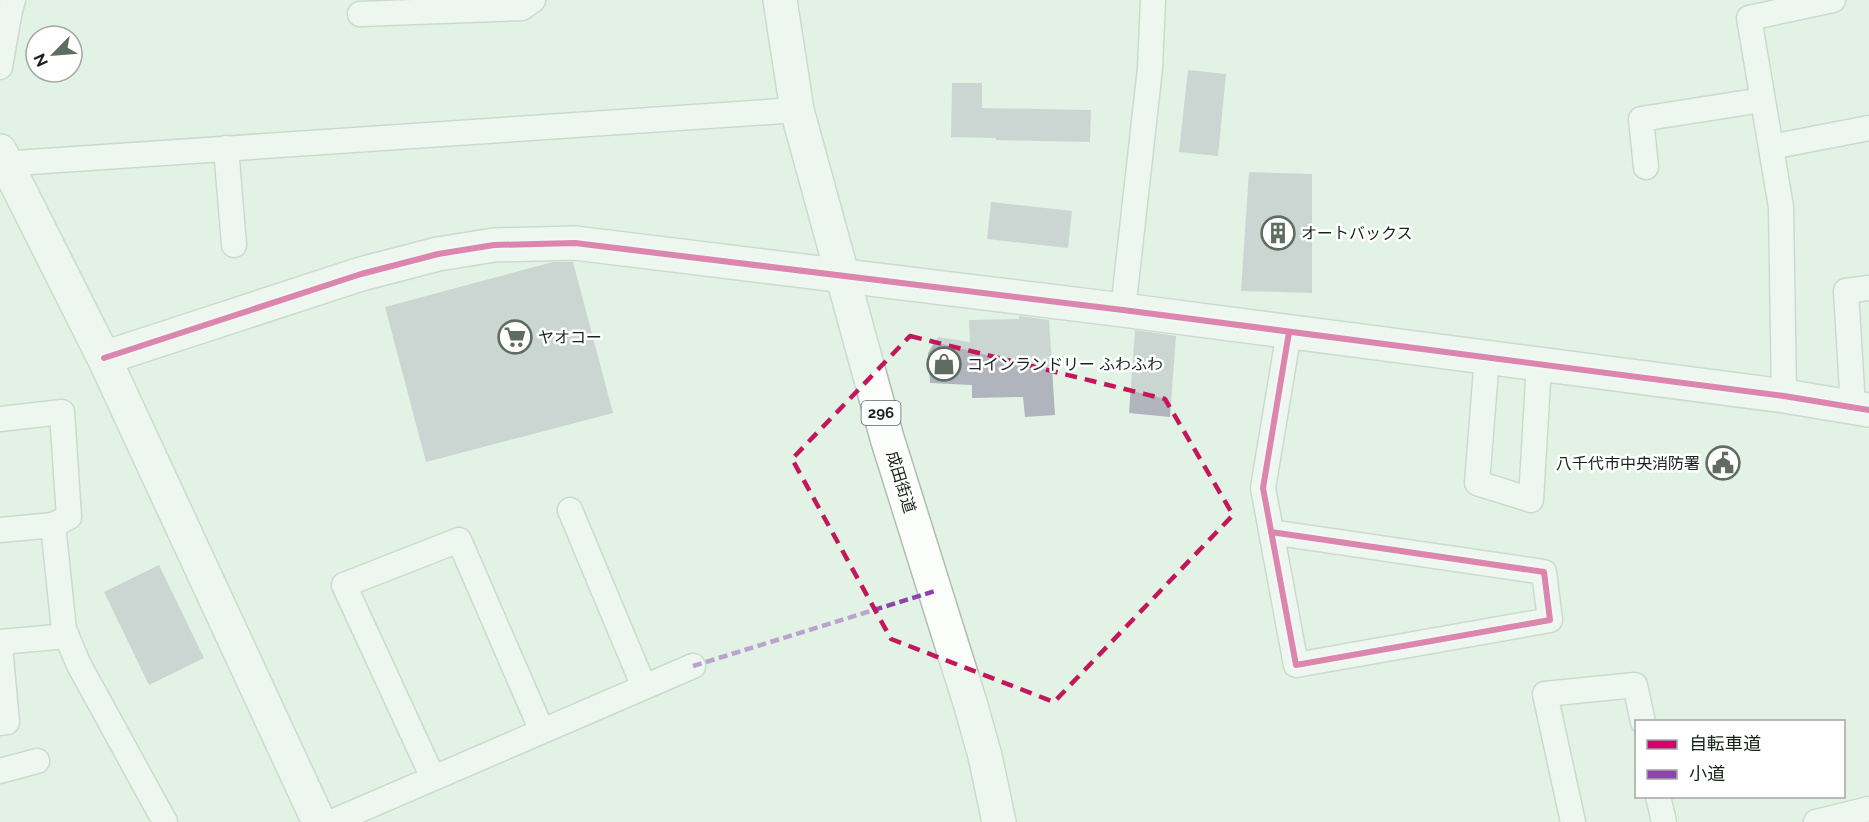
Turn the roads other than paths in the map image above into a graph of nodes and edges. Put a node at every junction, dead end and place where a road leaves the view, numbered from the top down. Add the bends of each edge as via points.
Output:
1 (14, 0) edge
2 (533, 0) edge
3 (780, 0) edge
4 (1150, 0) edge
5 (1833, 0) edge
6 (428, 6) edge
7 (360, 14) dead end
8 (0, 66) edge
9 (1762, 100) junction
10 (797, 110) junction
11 (1869, 128) edge
12 (1771, 147) junction
13 (226, 148) junction
14 (2, 159) edge
15 (1646, 167) dead end
16 (234, 245) dead end
17 (842, 274) junction
18 (1869, 288) edge
19 (1123, 310) junction
20 (1289, 332) junction
21 (1487, 357) junction
22 (104, 358) junction
23 (1539, 364) junction
24 (1784, 396) junction
25 (1861, 408) edge
26 (0, 419) edge
27 (570, 510) dead end
28 (52, 525) junction
29 (0, 530) edge
30 (1271, 532) junction
31 (67, 636) junction
32 (0, 642) edge
33 (0, 647) edge
34 (693, 666) dead end
35 (644, 687) junction
36 (1643, 720) edge
37 (0, 723) edge
38 (542, 731) junction
39 (37, 761) dead end
40 (0, 771) edge
41 (433, 778) junction
42 (1658, 798) edge
43 (1869, 809) edge
44 (165, 822) edge
45 (319, 822) edge
46 (332, 822) edge
47 (999, 822) edge
48 (1573, 822) edge
49 (1664, 822) edge
50 (1816, 822) edge

1 - 8 street
2 - 6 street via 522,8
3 - 10 main road, 成田街道 / 296
4 - 19 street via 1150,68
5 - 9 street via 1749,18
6 - 7 street
9 - 12 street
9 - 15 street via 1641,119
10 - 13 street
10 - 17 main road, 成田街道 / 296
11 - 12 street
12 - 24 street via 1781,207
13 - 14 street
13 - 16 street
14 - 22 main road
17 - 19 main road
17 - 22 main road via 575,243 494,245 438,254 361,274
17 - 47 main road, 成田街道 / 296 via 887,438 977,726
18 - 25 street via 1846,291
19 - 20 main road
20 - 21 main road
20 - 30 street via 1263,488
21 - 23 main road
21 - 23 street via 1477,483 1531,500
22 - 45 main road
23 - 24 main road
24 - 25 main road
26 - 28 street via 62,412 69,517
27 - 35 street
28 - 29 street
28 - 31 street
30 - 30 street via 1296,665 1550,620 1544,572
31 - 32 street
31 - 44 street
33 - 37 street via 7,722
34 - 35 street
35 - 38 street
36 - 48 street via 1635,685 1545,694
38 - 41 street
38 - 41 street via 459,540 344,585
39 - 40 street
41 - 46 street
42 - 49 street
43 - 50 street

